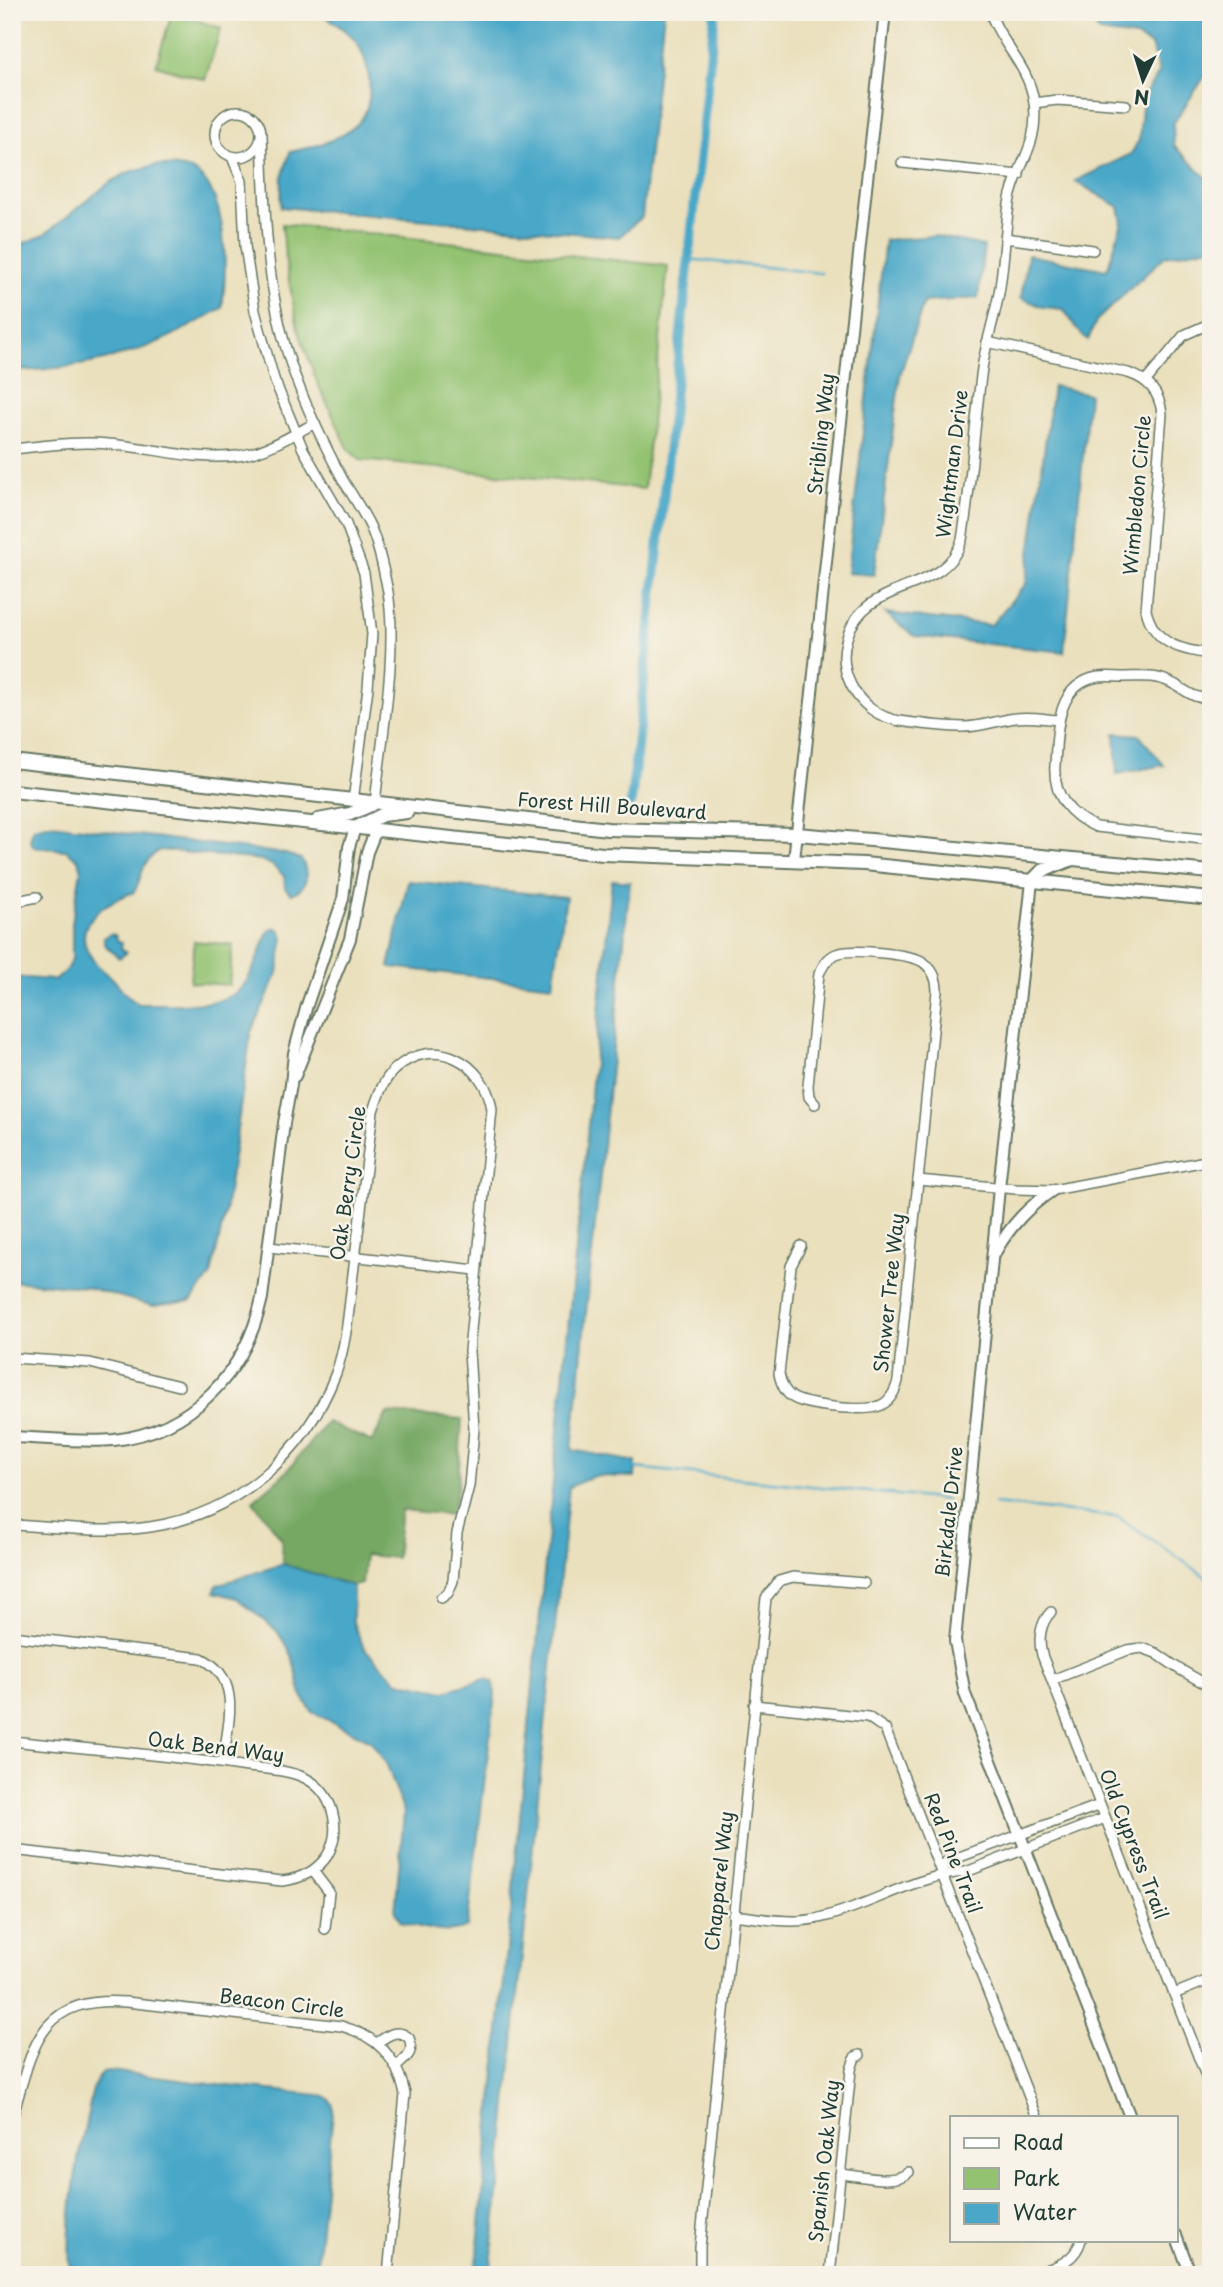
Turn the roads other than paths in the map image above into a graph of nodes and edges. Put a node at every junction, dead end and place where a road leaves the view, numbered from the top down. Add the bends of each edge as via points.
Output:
1 (885, 12) edge
2 (990, 12) edge
3 (1034, 103) junction
4 (1126, 105) dead end
5 (261, 134) junction
6 (232, 157) junction
7 (902, 163) dead end
8 (1019, 175) junction
9 (1006, 238) junction
10 (1093, 250) dead end
11 (1211, 323) edge
12 (987, 342) junction
13 (1146, 381) junction
14 (315, 424) junction
15 (296, 433) junction
16 (12, 449) edge
17 (358, 507) junction
18 (341, 516) junction
19 (1211, 654) edge
20 (1211, 698) edge
21 (1059, 720) junction
22 (12, 761) edge
23 (12, 791) edge
24 (353, 801) junction
25 (375, 804) junction
26 (432, 810) junction
27 (308, 822) junction
28 (355, 828) junction
29 (376, 830) junction
30 (796, 834) junction
31 (1211, 840) edge
32 (1073, 859) junction
33 (794, 860) junction
34 (1211, 872) edge
35 (1032, 881) junction
36 (37, 897) dead end
37 (1211, 899) edge
38 (12, 902) edge
39 (291, 1085) junction
40 (815, 1104) dead end
41 (1211, 1160) edge
42 (918, 1180) junction
43 (999, 1188) junction
44 (1053, 1191) junction
45 (801, 1246) dead end
46 (269, 1247) junction
47 (355, 1255) junction
48 (993, 1256) junction
49 (476, 1270) junction
50 (12, 1358) edge
51 (179, 1385) dead end
52 (12, 1437) edge
53 (12, 1525) edge
54 (864, 1583) dead end
55 (441, 1598) dead end
56 (1051, 1612) dead end
57 (12, 1636) edge
58 (1052, 1680) junction
59 (1211, 1687) edge
60 (754, 1705) junction
61 (12, 1741) edge
62 (223, 1763) junction
63 (1101, 1805) junction
64 (1105, 1818) junction
65 (1020, 1835) junction
66 (1025, 1848) junction
67 (12, 1850) edge
68 (313, 1871) junction
69 (942, 1874) junction
70 (733, 1915) junction
71 (325, 1929) dead end
72 (1211, 1979) edge
73 (1174, 1994) junction
74 (377, 2043) junction
75 (860, 2055) dead end
76 (396, 2067) junction
77 (1211, 2089) edge
78 (1037, 2116) edge
79 (1130, 2116) edge
80 (12, 2119) edge
81 (909, 2172) dead end
82 (840, 2174) junction
83 (1178, 2240) edge
84 (1080, 2242) edge
85 (388, 2275) edge
86 (700, 2275) edge
87 (830, 2275) edge
88 (1034, 2275) edge
89 (1191, 2275) edge

1 - 30 street, Stribling Way
2 - 3 street, Wightman Drive via 1026,75
3 - 4 street
3 - 8 street, Wightman Drive via 1033,137
5 - 6 street via 255,150
5 - 6 street via 249,114 235,111 221,118 215,140
5 - 14 street via 267,261 274,301
6 - 15 street via 242,181 255,311 274,379
7 - 8 street
8 - 9 street, Wightman Drive via 1010,197
9 - 10 street
9 - 12 street, Wightman Drive
11 - 13 street via 1184,335
12 - 13 street
12 - 21 street, Wightman Drive via 960,546 938,572 879,598 861,612 845,643 845,666 861,700 893,720 963,727 1018,718
13 - 19 street, Wimbledon Circle via 1163,414 1146,610 1153,628 1167,643
14 - 15 street
14 - 17 street
15 - 16 street via 238,456 108,444
15 - 18 street
17 - 18 street
17 - 25 street via 380,559 391,628
18 - 24 street via 364,573 372,634
20 - 21 street via 1192,696 1159,678 1099,677 1075,689 1062,705
21 - 31 street via 1055,780 1062,800 1076,817 1096,827
22 - 24 main road, Forest Hill Boulevard
23 - 27 main road
24 - 25 main road, Forest Hill Boulevard
25 - 26 main road, Forest Hill Boulevard
25 - 27 main road
26 - 28 main road via 382,815
26 - 30 main road, Forest Hill Boulevard via 608,829
27 - 28 main road
28 - 29 main road
28 - 39 street via 343,899 307,1005
29 - 33 main road via 603,854
29 - 39 street via 367,852 350,939
30 - 32 main road, Forest Hill Boulevard
30 - 33 street, Stribling Way
32 - 34 main road, Forest Hill Boulevard
32 - 35 main road via 1042,871
33 - 35 main road
35 - 37 main road
35 - 43 street, Birkdale Drive
36 - 38 street
39 - 46 street
40 - 42 street, Shower Tree Way via 808,1086 819,974 826,962 838,953 852,951 914,958 926,965 935,976 937,991
41 - 44 street
42 - 43 street
42 - 45 street, Shower Tree Way via 898,1381 883,1404 869,1409 807,1403 783,1388 779,1374 791,1266
43 - 44 street
43 - 48 street, Birkdale Drive
44 - 48 street via 1017,1219
46 - 47 street
46 - 52 street via 251,1337 231,1373 188,1413 154,1430 117,1439
47 - 49 street
47 - 49 street, Oak Berry Circle via 373,1111 381,1088 405,1061 438,1054 471,1068 490,1097
47 - 53 street, Oak Berry Circle via 344,1346 326,1397 293,1448 257,1483 195,1516 150,1527 105,1530
48 - 65 street, Birkdale Drive via 955,1641 965,1693
49 - 55 street, Oak Berry Circle via 469,1350 474,1429 470,1475 451,1588
50 - 51 street via 90,1363
54 - 60 street, Chapparel Way via 793,1577 774,1586 766,1598
56 - 58 street, Old Cypress Trail via 1043,1624 1040,1648
57 - 62 street via 201,1658 210,1663 224,1678 230,1695
58 - 59 street via 1142,1648
58 - 63 street, Old Cypress Trail
60 - 69 street, Red Pine Trail via 868,1717 881,1724
60 - 70 street, Chapparel Way
61 - 62 street, Oak Bend Way
62 - 68 street, Oak Bend Way via 295,1774 321,1790 332,1811 335,1834 327,1856
63 - 64 street, Old Cypress Trail
63 - 65 street
64 - 66 street
64 - 73 street, Old Cypress Trail
65 - 66 street, Birkdale Drive
65 - 69 street via 946,1862
66 - 69 street via 967,1872
66 - 79 street, Birkdale Drive
67 - 68 street via 282,1881
68 - 71 street via 329,1892
69 - 70 street via 816,1919
69 - 78 street, Red Pine Trail
70 - 86 street, Chapparel Way
72 - 73 street
73 - 77 street, Old Cypress Trail
74 - 76 street, Beacon Circle
74 - 76 street via 393,2032 409,2038 410,2054
74 - 80 street, Beacon Circle via 341,2026 94,2001 69,2009 46,2027 32,2052
75 - 82 street, Spanish Oak Way via 851,2070
76 - 85 street, Beacon Circle via 405,2108
81 - 82 street via 890,2179
82 - 87 street, Spanish Oak Way
83 - 89 street
84 - 88 street via 1068,2260

